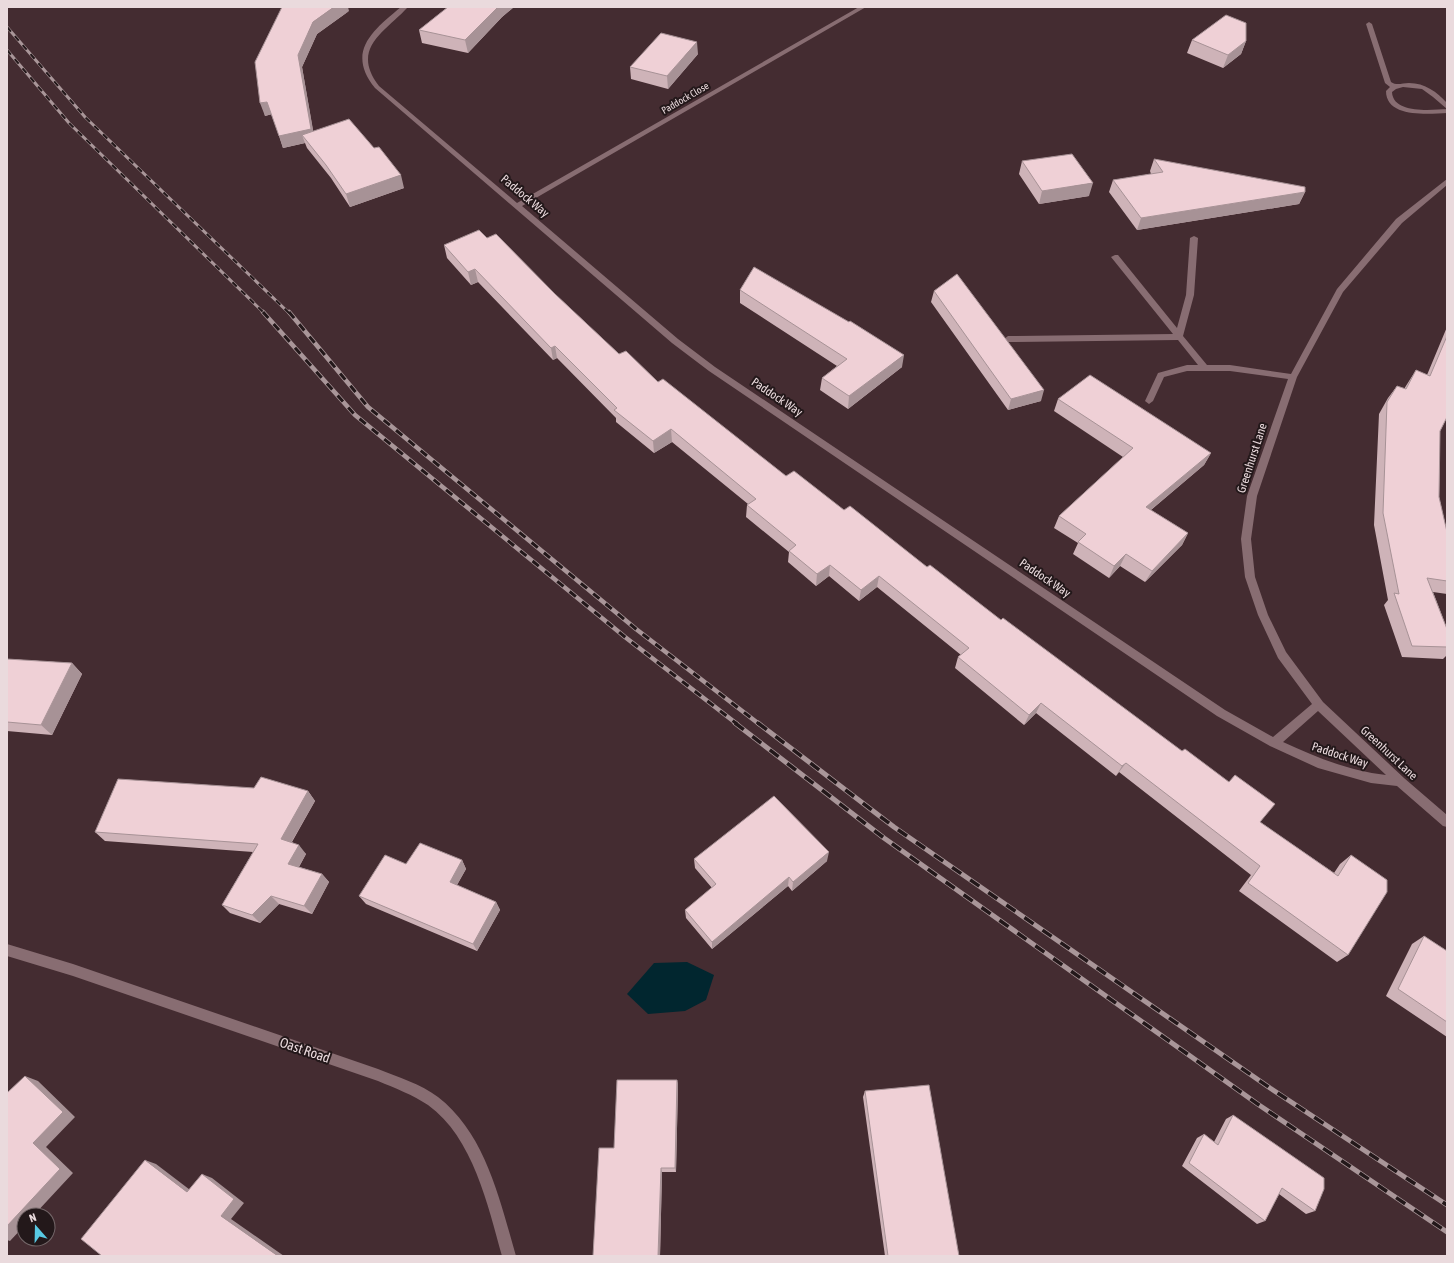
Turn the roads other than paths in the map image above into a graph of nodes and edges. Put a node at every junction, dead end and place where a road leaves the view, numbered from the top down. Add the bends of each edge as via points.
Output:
1 (405, 7) edge
2 (863, 7) edge
3 (1369, 24) dead end
4 (1394, 87) junction
5 (1447, 107) edge
6 (1447, 111) edge
7 (1447, 181) edge
8 (517, 206) junction
9 (1194, 238) dead end
10 (1116, 257) dead end
11 (1180, 337) junction
12 (1008, 339) edge
13 (1205, 368) junction
14 (1293, 377) junction
15 (1149, 401) dead end
16 (1319, 705) junction
17 (1274, 743) junction
18 (1400, 781) junction
19 (1447, 822) edge
20 (7, 950) edge
21 (509, 1256) edge

1 - 8 street, Paddock Way via 370,39 364,57 368,73 377,87
2 - 8 street, Paddock Close
3 - 4 street via 1388,83
4 - 5 street via 1410,84 1419,86 1437,95
4 - 6 street via 1388,95 1403,108 1426,113
7 - 14 street, Greenhurst Lane via 1399,221 1340,291
8 - 17 street, Paddock Way via 675,341 712,369 1221,713
9 - 11 street via 1190,294
10 - 11 street
11 - 12 street
11 - 13 street
13 - 14 street via 1230,368
13 - 15 street via 1187,368 1161,375
14 - 16 street, Greenhurst Lane via 1252,496 1246,539 1250,577 1262,614 1282,656
16 - 17 street
16 - 18 street, Greenhurst Lane
17 - 18 street, Paddock Way via 1322,765 1371,778
18 - 19 street, Greenhurst Lane
20 - 21 street, Oast Road via 81,972 378,1075 434,1102 454,1121 474,1152 494,1205

